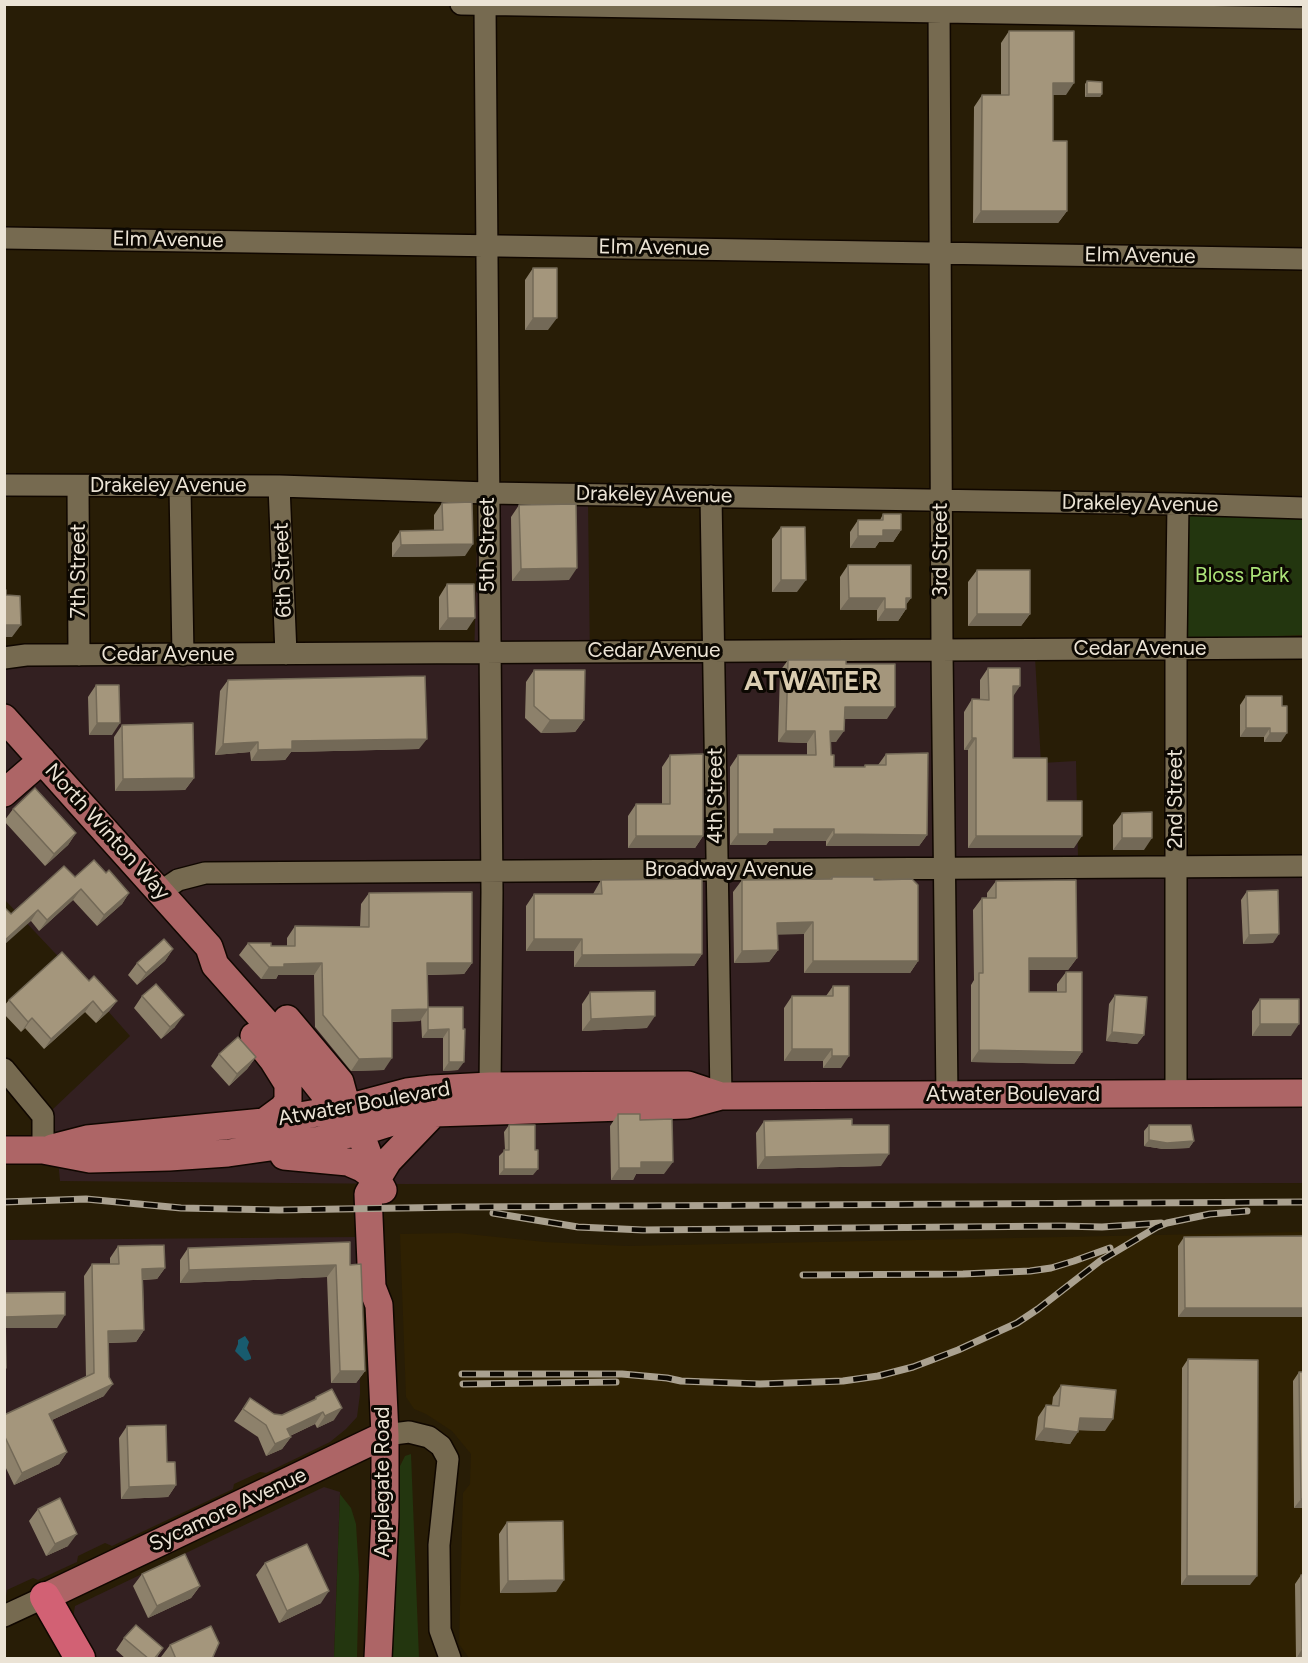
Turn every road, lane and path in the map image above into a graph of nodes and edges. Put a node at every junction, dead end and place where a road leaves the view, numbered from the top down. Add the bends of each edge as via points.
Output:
1 (460, 4) edge
2 (485, 5) edge
3 (939, 8) edge
4 (1304, 18) edge
5 (4, 238) edge
6 (486, 245) junction
7 (939, 253) junction
8 (1304, 259) edge
9 (4, 485) edge
10 (78, 486) junction
11 (279, 486) junction
12 (180, 487) junction
13 (488, 493) junction
14 (711, 496) junction
15 (941, 500) junction
16 (1178, 504) junction
17 (1304, 508) edge
18 (1304, 648) edge
19 (942, 650) junction
20 (1176, 650) junction
21 (489, 651) junction
22 (715, 651) junction
23 (286, 654) junction
24 (79, 655) junction
25 (183, 655) junction
26 (4, 658) edge
27 (4, 718) edge
28 (42, 760) junction
29 (4, 793) edge
30 (1304, 866) edge
31 (1176, 868) junction
32 (944, 869) junction
33 (717, 870) junction
34 (491, 872) junction
35 (160, 892) junction
36 (212, 956) junction
37 (4, 1069) edge
38 (490, 1086) junction
39 (1304, 1093) edge
40 (1176, 1094) junction
41 (722, 1096) junction
42 (947, 1096) junction
43 (347, 1108) junction
44 (434, 1113) junction
45 (264, 1122) junction
46 (360, 1132) junction
47 (4, 1150) edge
48 (43, 1150) junction
49 (242, 1151) junction
50 (377, 1179) junction
51 (385, 1435) junction
52 (45, 1597) junction
53 (4, 1616) edge
54 (61, 1659) edge
55 (80, 1659) edge
56 (378, 1659) edge
57 (450, 1659) edge

1 - 2 street
2 - 3 street
2 - 6 street, 5th Street
3 - 4 street
3 - 7 street, 3rd Street
5 - 6 street, Elm Avenue
6 - 7 street, Elm Avenue
6 - 13 street, 5th Street
7 - 8 street, Elm Avenue
7 - 15 street, 3rd Street
9 - 10 street, Drakeley Avenue
10 - 12 street, Drakeley Avenue
10 - 24 street, 7th Street
11 - 12 street, Drakeley Avenue
11 - 13 street, Drakeley Avenue
11 - 23 street, 6th Street
12 - 25 street
13 - 14 street, Drakeley Avenue
13 - 21 street, 5th Street
14 - 15 street, Drakeley Avenue
14 - 22 street, 4th Street
15 - 16 street, Drakeley Avenue
15 - 19 street, 3rd Street
16 - 17 street, Drakeley Avenue
16 - 20 street, 2nd Street
18 - 20 street, Cedar Avenue
19 - 20 street, Cedar Avenue
19 - 22 street, Cedar Avenue
19 - 32 street, 3rd Street
20 - 31 street, 2nd Street
21 - 22 street, Cedar Avenue
21 - 23 street, Cedar Avenue
21 - 34 street, 5th Street
22 - 33 street, 4th Street
23 - 25 street, Cedar Avenue
24 - 25 street, Cedar Avenue
24 - 26 street, Cedar Avenue
27 - 28 main road, North Winton Way
28 - 29 main road
28 - 35 main road, North Winton Way
30 - 31 street, Broadway Avenue
31 - 32 street, Broadway Avenue
31 - 40 street, 2nd Street
32 - 33 street, Broadway Avenue
32 - 42 street, 3rd Street
33 - 34 street, Broadway Avenue
33 - 41 street, 4th Street
34 - 35 street, Broadway Avenue via 206,873 178,880
34 - 38 street, 5th Street
35 - 36 main road, North Winton Way
36 - 43 main road, North Winton Way via 228,953 300,1034 340,1082
36 - 45 main road via 209,978 288,1084 288,1101
37 - 48 street via 43,1116
38 - 41 main road, Atwater Boulevard via 688,1085
38 - 43 main road, Atwater Boulevard via 407,1092
39 - 40 main road, Atwater Boulevard
40 - 42 main road, Atwater Boulevard
41 - 42 main road, Atwater Boulevard
41 - 44 main road, Atwater Boulevard via 687,1105
43 - 45 main road, Atwater Boulevard
43 - 46 main road, Applegate Road
44 - 46 main road, Atwater Boulevard
44 - 50 main road via 388,1161
45 - 48 main road, Atwater Boulevard via 87,1139
46 - 49 main road, Atwater Boulevard
46 - 50 main road, Applegate Road
47 - 48 main road, Atwater Boulevard
48 - 49 main road, Atwater Boulevard via 90,1159
49 - 50 main road via 348,1162
50 - 51 main road, Applegate Road via 384,1192 388,1285 380,1305
51 - 52 main road, Sycamore Avenue
51 - 56 main road, Applegate Road
51 - 57 street, Sycamore Avenue via 409,1432 429,1437 441,1446 448,1459 439,1545 440,1630
52 - 53 street, Sycamore Avenue
52 - 54 highway via 51,1636
52 - 55 highway

